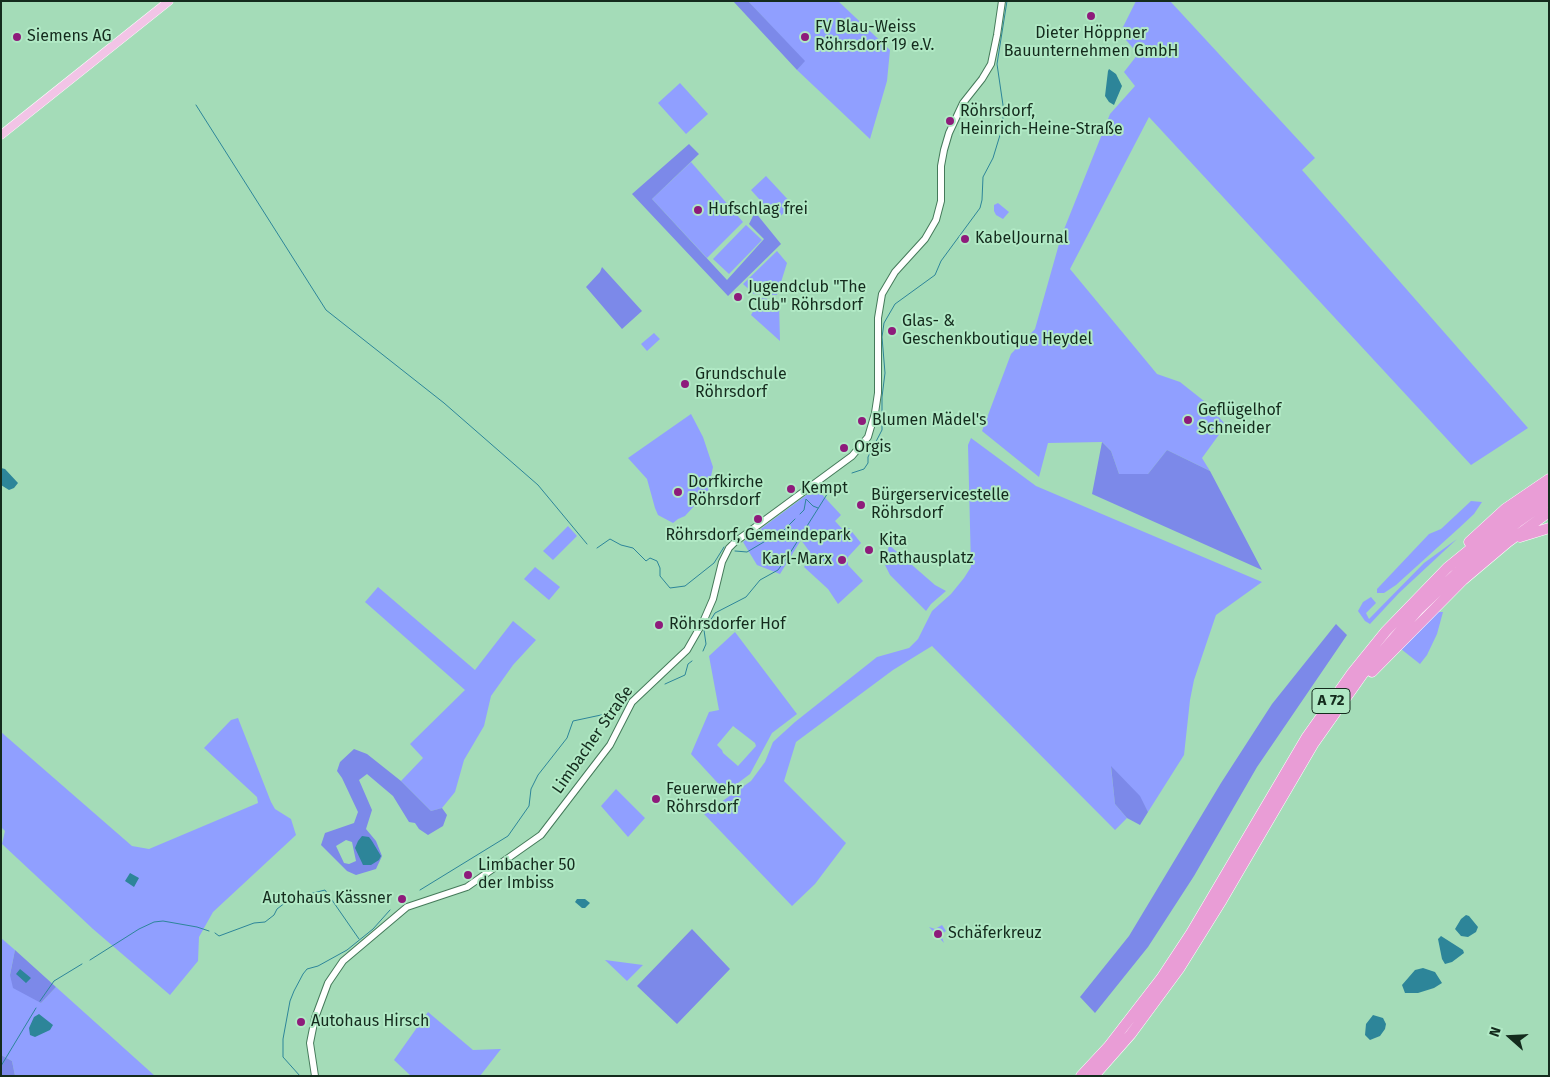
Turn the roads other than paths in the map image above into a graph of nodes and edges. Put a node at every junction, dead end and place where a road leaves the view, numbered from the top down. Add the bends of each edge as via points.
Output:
1 (169, 1) edge
2 (1002, 1) edge
3 (1, 135) edge
4 (1547, 482) edge
5 (1549, 500) edge
6 (1549, 512) edge
7 (1549, 528) edge
8 (1508, 542) junction
9 (1353, 687) junction
10 (315, 1076) edge
11 (1081, 1076) edge
12 (1094, 1076) edge

1 - 3 main road
2 - 10 street, Limbacher Straße via 991,64 963,103 949,133 941,166 941,200 936,220 928,235 892,276 882,294 878,318 878,393 868,437 852,456 729,548 707,612 687,650 632,702 610,744 541,835 467,887 407,907 337,968 323,994 312,1031 311,1054
4 - 11 highway, A 72 via 1447,568 1386,631 1338,692 1306,738 1162,977 1108,1047
5 - 9 highway, A 72 via 1487,546 1443,586 1390,640
6 - 8 highway
7 - 8 highway
8 - 9 highway via 1463,580
9 - 12 highway, A 72 via 1300,765 1179,969

